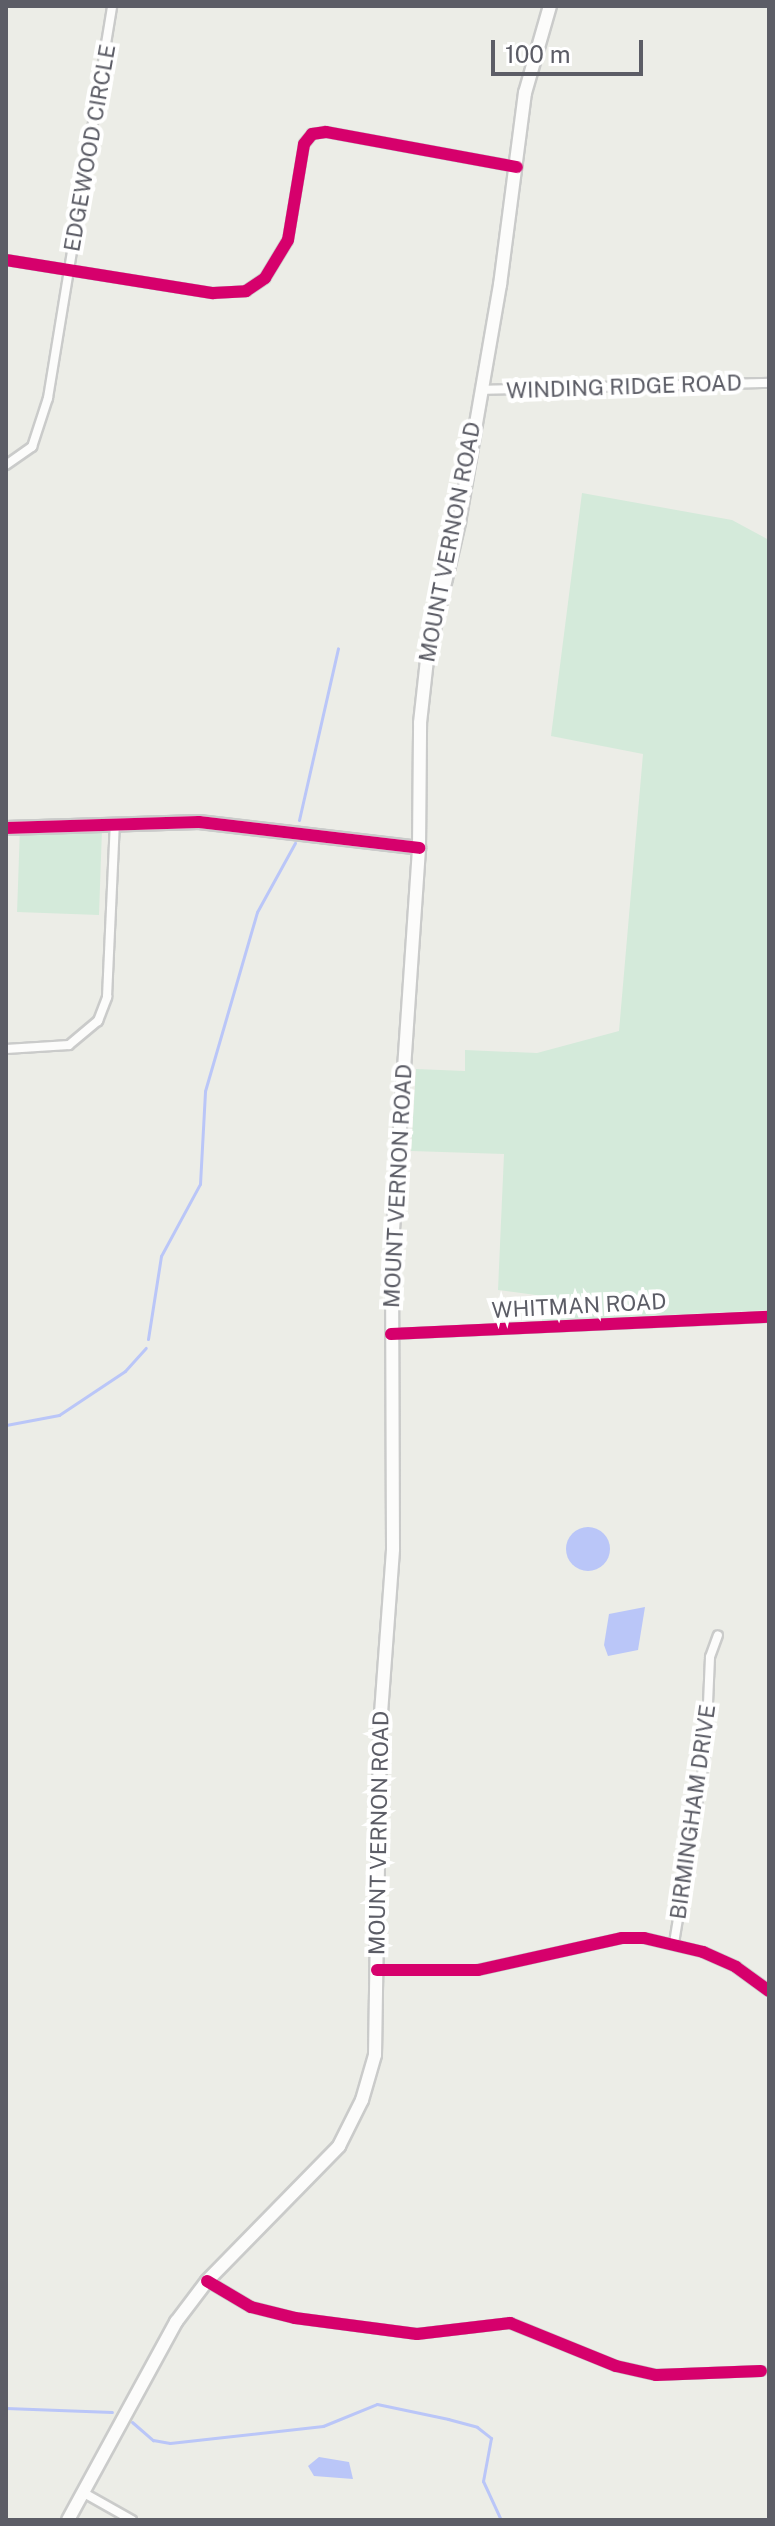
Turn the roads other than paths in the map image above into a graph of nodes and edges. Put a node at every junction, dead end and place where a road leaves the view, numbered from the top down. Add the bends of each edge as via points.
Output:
1 (112, 6) edge
2 (550, 6) edge
3 (517, 167) junction
4 (6, 260) edge
5 (68, 271) junction
6 (769, 383) edge
7 (479, 390) junction
8 (6, 465) edge
9 (115, 823) junction
10 (6, 828) edge
11 (419, 848) junction
12 (6, 1049) edge
13 (769, 1317) edge
14 (391, 1334) junction
15 (718, 1635) dead end
16 (674, 1943) junction
17 (377, 1970) junction
18 (769, 1991) edge
19 (207, 2281) junction
20 (761, 2371) dead end
21 (84, 2493) junction
22 (68, 2520) edge
23 (132, 2520) edge

1 - 5 street, EDGEWOOD CIRCLE
2 - 3 main road, MOUNT VERNON ROAD via 525,93
3 - 5 street via 326,132 312,134 304,144 288,240 265,278 246,291 213,293
3 - 7 main road, MOUNT VERNON ROAD
4 - 5 street
5 - 8 street, EDGEWOOD CIRCLE via 41,419 32,447
6 - 7 street, WINDING RIDGE ROAD
7 - 11 main road, MOUNT VERNON ROAD via 459,522 427,660 420,723
9 - 10 main road
9 - 11 main road via 199,822
9 - 12 street via 107,997 98,1021 69,1045
11 - 14 main road, MOUNT VERNON ROAD via 394,1201
13 - 14 street, WHITMAN ROAD
14 - 17 main road, MOUNT VERNON ROAD via 393,1549 380,1727
15 - 16 street, BIRMINGHAM DRIVE via 710,1657 706,1749
16 - 17 street via 622,1938 478,1970
16 - 18 street via 736,1967
17 - 19 main road, MOUNT VERNON ROAD via 375,2055 352,2125 329,2159
19 - 20 street via 251,2307 295,2318 417,2334 510,2323 616,2366 656,2375
19 - 21 main road, MOUNT VERNON ROAD via 176,2322
21 - 22 main road, MOUNT VERNON ROAD
21 - 23 street

